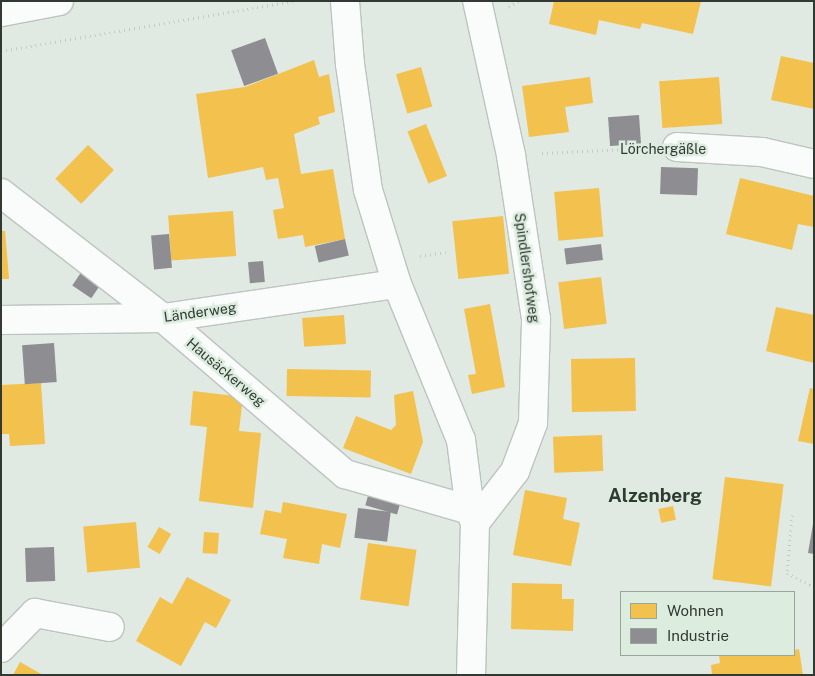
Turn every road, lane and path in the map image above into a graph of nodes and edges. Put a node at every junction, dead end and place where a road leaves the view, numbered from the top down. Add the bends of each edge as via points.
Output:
1 (59, 1) edge
2 (294, 1) edge
3 (345, 1) edge
4 (477, 1) edge
5 (1, 12) edge
6 (1, 50) edge
7 (677, 147) joint
8 (511, 154) junction
9 (814, 164) edge
10 (1, 193) edge
11 (397, 284) junction
12 (163, 318) junction
13 (1, 320) edge
14 (792, 515) dead end
15 (473, 517) junction
16 (814, 587) edge
17 (110, 627) dead end
18 (1, 648) edge
19 (471, 675) edge

1 - 5 street
2 - 6 path
3 - 11 street via 350,64 368,190
4 - 8 street, Spindlershofweg
7 - 8 path, Lörchergäßle
7 - 9 street, Lörchergäßle via 762,152
8 - 15 street, Spindlershofweg via 536,319 532,423 515,471
10 - 12 street, Hausäckerweg
11 - 12 street, Länderweg
11 - 15 street via 461,440
12 - 13 street, Länderweg
12 - 15 street, Hausäckerweg via 345,474
14 - 16 path via 787,573
15 - 19 street
17 - 18 street via 36,613

